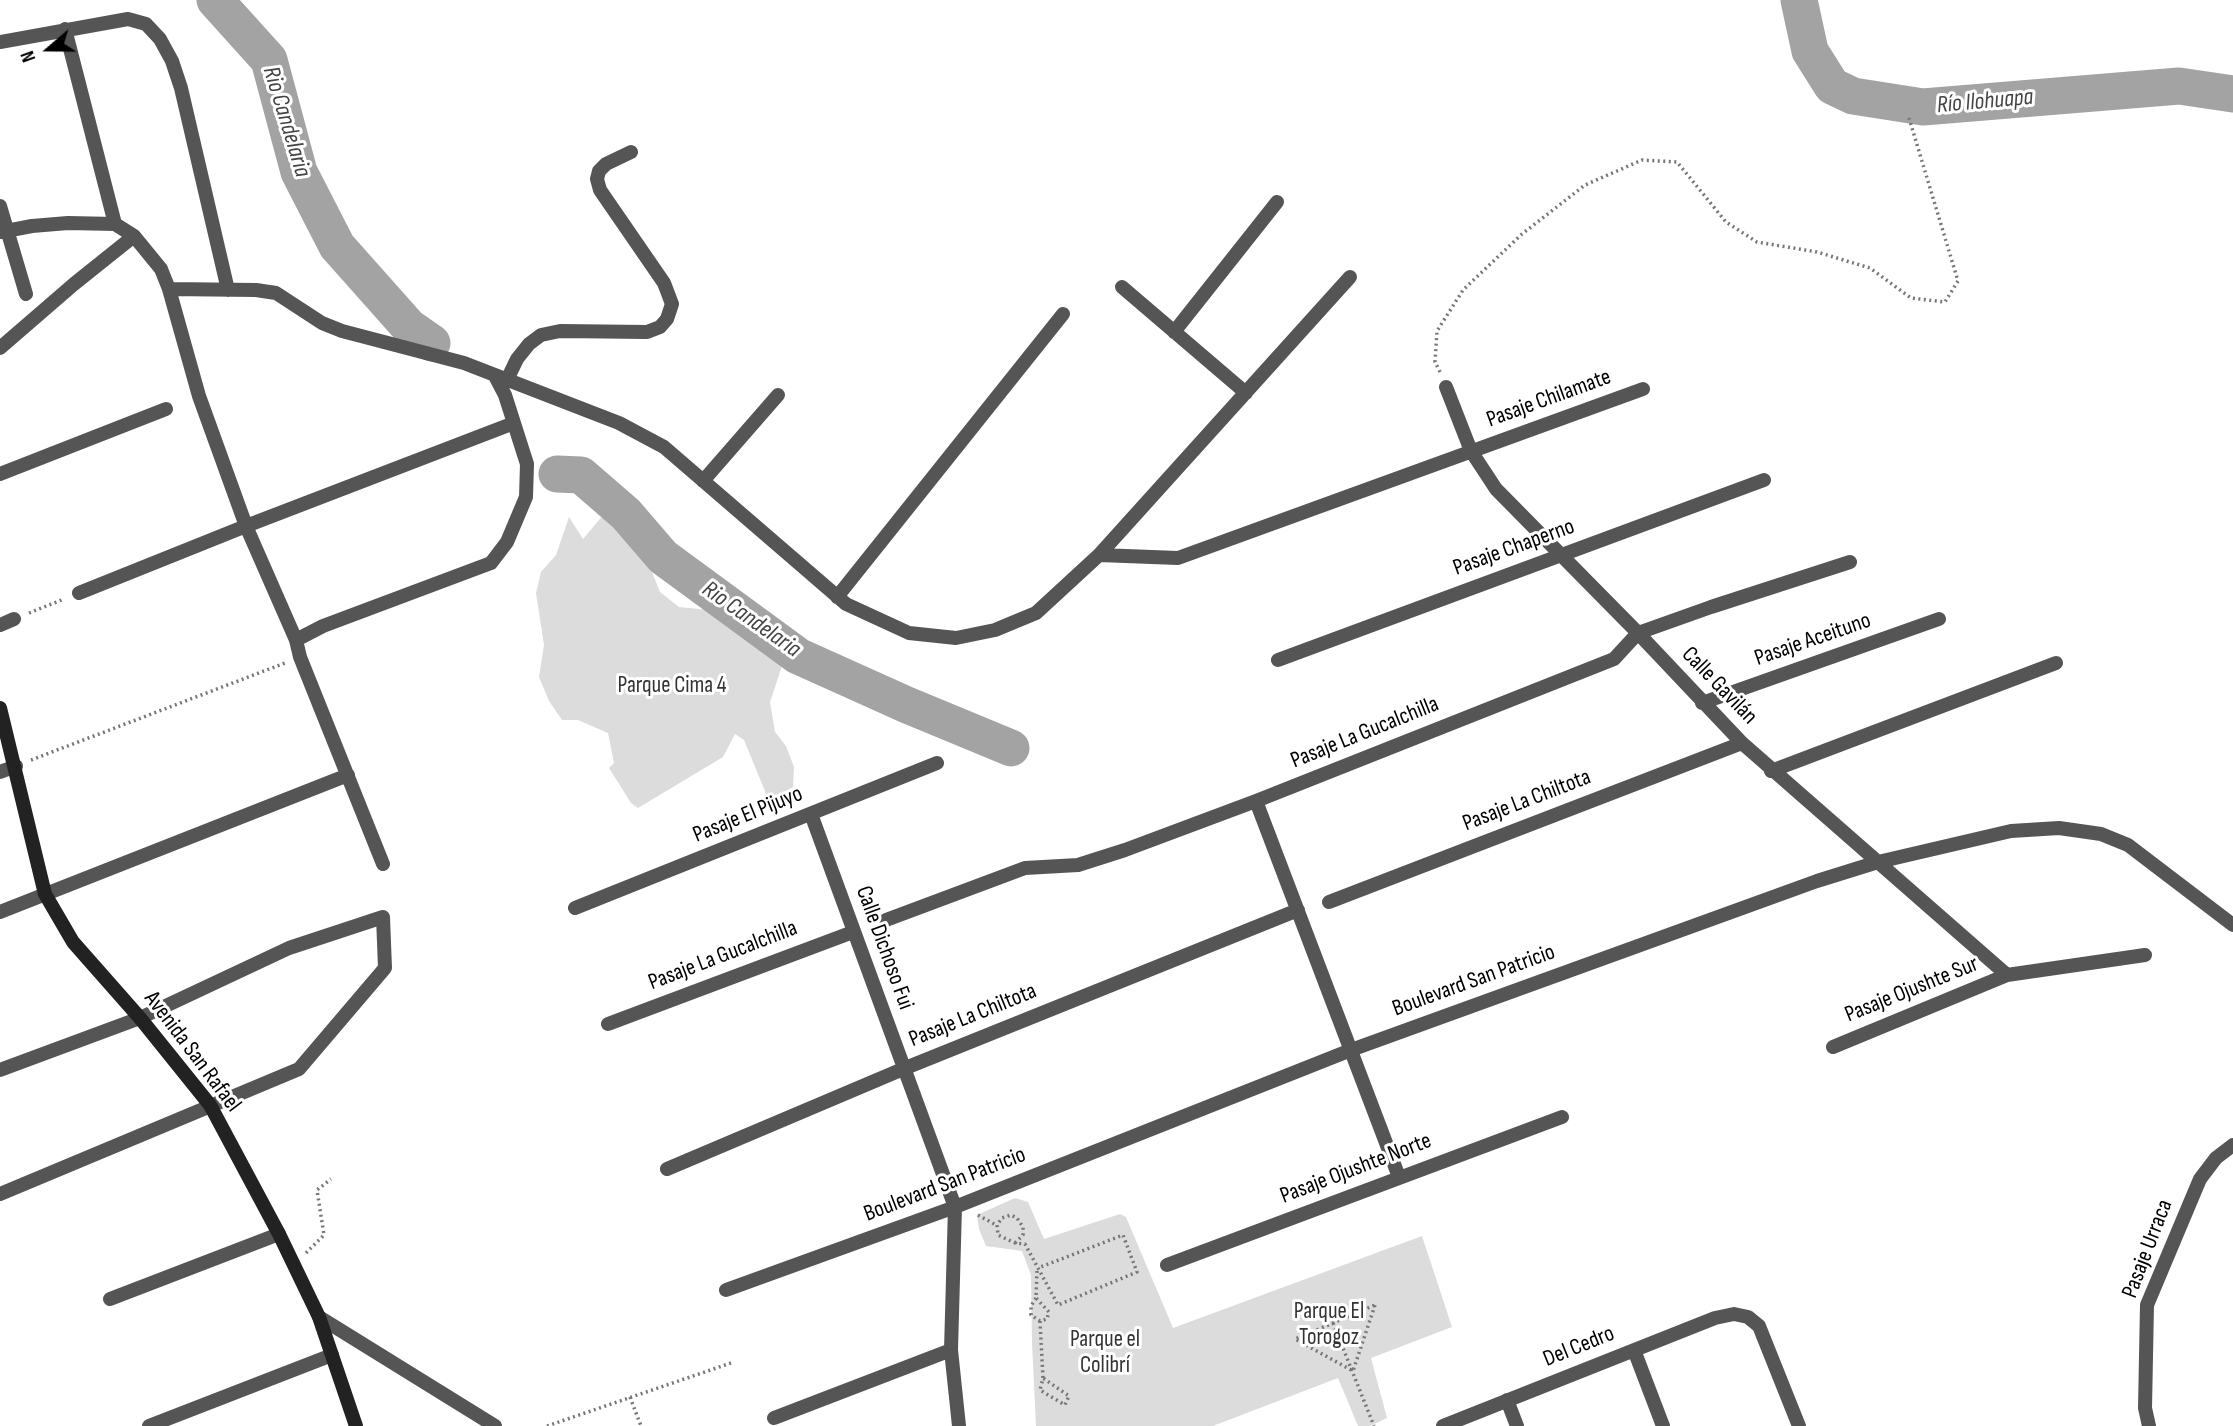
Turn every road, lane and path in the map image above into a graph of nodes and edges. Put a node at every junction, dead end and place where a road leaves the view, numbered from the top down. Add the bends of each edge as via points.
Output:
1 (65, 29) junction
2 (0, 42) edge
3 (1909, 118) dead end
4 (631, 152) dead end
5 (1277, 202) dead end
6 (0, 206) edge
7 (115, 224) junction
8 (3, 231) edge
9 (134, 236) junction
10 (1350, 277) dead end
11 (1122, 287) dead end
12 (169, 289) junction
13 (228, 290) junction
14 (26, 294) dead end
15 (1063, 314) dead end
16 (1174, 332) junction
17 (0, 348) edge
18 (501, 378) junction
19 (1446, 387) joint
20 (1643, 389) dead end
21 (1246, 393) junction
22 (778, 395) dead end
23 (166, 409) dead end
24 (514, 423) junction
25 (1471, 451) junction
26 (0, 474) edge
27 (1764, 480) dead end
28 (704, 481) junction
29 (246, 526) junction
30 (1099, 555) junction
31 (1562, 555) junction
32 (1850, 562) dead end
33 (79, 593) joint
34 (837, 597) junction
35 (1939, 620) dead end
36 (7, 622) edge
37 (1638, 633) junction
38 (296, 640) junction
39 (300, 657) junction
40 (1278, 660) dead end
41 (2056, 663) dead end
42 (1702, 703) junction
43 (0, 708) edge
44 (1742, 743) junction
45 (937, 763) dead end
46 (16, 766) junction
47 (1771, 771) junction
48 (0, 772) edge
49 (348, 775) junction
50 (1256, 801) junction
51 (810, 814) junction
52 (1878, 862) junction
53 (383, 864) dead end
54 (45, 894) junction
55 (1329, 902) dead end
56 (575, 908) dead end
57 (1298, 910) junction
58 (0, 912) edge
59 (886, 920) dead end
60 (2233, 925) edge
61 (853, 932) junction
62 (2145, 955) dead end
63 (2007, 975) junction
64 (140, 1018) junction
65 (608, 1024) dead end
66 (1833, 1047) dead end
67 (1351, 1050) junction
68 (903, 1069) junction
69 (0, 1070) edge
70 (210, 1105) junction
71 (1562, 1117) dead end
72 (2233, 1145) edge
73 (667, 1169) dead end
74 (1399, 1177) junction
75 (331, 1179) dead end
76 (0, 1194) edge
77 (955, 1208) junction
78 (279, 1234) junction
79 (1023, 1235) junction
80 (1015, 1243) junction
81 (1025, 1244) junction
82 (294, 1265) junction
83 (1167, 1265) dead end
84 (1038, 1268) junction
85 (726, 1290) dead end
86 (1036, 1298) junction
87 (110, 1299) dead end
88 (319, 1317) junction
89 (1040, 1321) junction
90 (1333, 1323) junction
91 (951, 1350) junction
92 (1634, 1350) junction
93 (332, 1355) junction
94 (731, 1363) dead end
95 (1353, 1371) junction
96 (1043, 1378) junction
97 (630, 1397) junction
98 (1507, 1400) junction
99 (774, 1418) dead end
100 (149, 1426) edge
101 (356, 1426) edge
102 (495, 1426) edge
103 (547, 1426) edge
104 (641, 1426) edge
105 (960, 1426) edge
106 (1374, 1426) edge
107 (1443, 1426) edge
108 (1517, 1426) edge
109 (1663, 1426) edge
110 (1799, 1426) edge
111 (2148, 1426) edge

1 - 2 street
1 - 7 street
1 - 13 street via 128,19 146,24 160,39 181,88
3 - 19 path via 1958,281 1945,302 1911,298 1870,268 1758,243 1726,222 1677,162 1642,160 1585,185 1522,234 1463,290 1437,331 1435,362
4 - 18 street via 606,164 597,179 664,283 672,304 667,319 648,332 541,335
5 - 16 street
6 - 8 street
7 - 8 street via 68,223
7 - 9 street
8 - 14 street
9 - 12 street via 161,269
9 - 17 street
10 - 21 street
11 - 16 street
12 - 13 street
12 - 29 street via 200,396
13 - 18 street via 276,293 342,331 464,363
15 - 34 street
16 - 21 street
18 - 24 street
18 - 28 street via 619,423 664,447
19 - 25 street, Calle Gavilán
20 - 25 street, Pasaje Chilamate
21 - 30 street
22 - 28 street
23 - 26 street
24 - 29 street
24 - 38 street via 527,464 526,497 507,542 491,563
25 - 30 street, Pasaje Chilamate via 1178,558
25 - 31 street, Calle Gavilán via 1496,489
27 - 31 street, Pasaje Chaperno
28 - 34 street
29 - 33 street
29 - 38 street
30 - 34 street via 1036,613 995,630 956,638 909,633
31 - 37 street, Calle Gavilán
31 - 40 street, Pasaje Chaperno
32 - 37 street, Pasaje La Gucalchilla
33 - 36 path
35 - 42 street, Pasaje Aceituno
37 - 42 street, Calle Gavilán
37 - 50 street, Pasaje La Gucalchilla via 1614,659
38 - 39 street
39 - 46 path
39 - 49 street
41 - 47 street
42 - 44 street, Calle Gavilán
43 - 46 street, Avenida San Rafael
44 - 47 street, Calle Gavilán
44 - 55 street, Pasaje La Chiltota
45 - 51 street, Pasaje El Pijuyo
46 - 48 street
46 - 54 street, Avenida San Rafael
47 - 52 street, Calle Gavilán
49 - 53 street
49 - 54 street
50 - 57 street
50 - 59 street, Pasaje La Gucalchilla via 1078,864 1025,868
51 - 56 street, Pasaje El Pijuyo
51 - 61 street, Calle Dichoso Fui
52 - 60 street, Boulevard San Patricio via 2011,831 2059,828 2101,834 2128,845
52 - 63 street, Calle Gavilán
52 - 67 street, Boulevard San Patricio
54 - 58 street
54 - 64 street, Avenida San Rafael via 73,942
57 - 67 street
57 - 68 street, Pasaje La Chiltota
61 - 65 street, Pasaje La Gucalchilla
61 - 68 street, Calle Dichoso Fui
62 - 63 street, Pasaje Ojushte Sur
63 - 66 street, Pasaje Ojushte Sur
64 - 69 street
64 - 70 street, Avenida San Rafael
64 - 70 street via 289,947 383,917 385,968 299,1069
67 - 74 street
67 - 77 street, Boulevard San Patricio
68 - 73 street, Pasaje La Chiltota
68 - 77 street, Calle Dichoso Fui
70 - 76 street
70 - 78 street, Avenida San Rafael
71 - 74 street, Pasaje Ojushte Norte
72 - 111 street, Pasaje Urraca via 2200,1179 2147,1305
74 - 83 street, Pasaje Ojushte Norte
75 - 82 path via 317,1190 324,1235
77 - 85 street, Boulevard San Patricio
77 - 91 street, Calle Dichoso Fui
78 - 82 street, Avenida San Rafael
78 - 87 street
79 - 80 path
79 - 80 path via 1017,1218 1002,1219 998,1235
79 - 81 path
80 - 81 path
81 - 84 path
82 - 88 street, Avenida San Rafael
84 - 84 path via 1123,1235 1137,1272 1058,1305
84 - 86 path
86 - 89 path via 1031,1315
86 - 89 path via 1049,1312 1047,1319
88 - 93 street, Avenida San Rafael
88 - 102 street
89 - 96 path
90 - 95 path
90 - 95 path via 1295,1339
90 - 95 path via 1375,1305
91 - 99 street
91 - 105 street, Calle Dichoso Fui
92 - 98 street, Del Cedro
92 - 109 street
92 - 110 street, Del Cedro via 1715,1318 1748,1317 1759,1326
93 - 100 street
93 - 101 street, Avenida San Rafael
94 - 97 path
95 - 106 path
96 - 96 path via 1040,1390 1065,1405 1069,1396
97 - 103 path
97 - 104 path
98 - 107 street, Del Cedro
98 - 108 street

